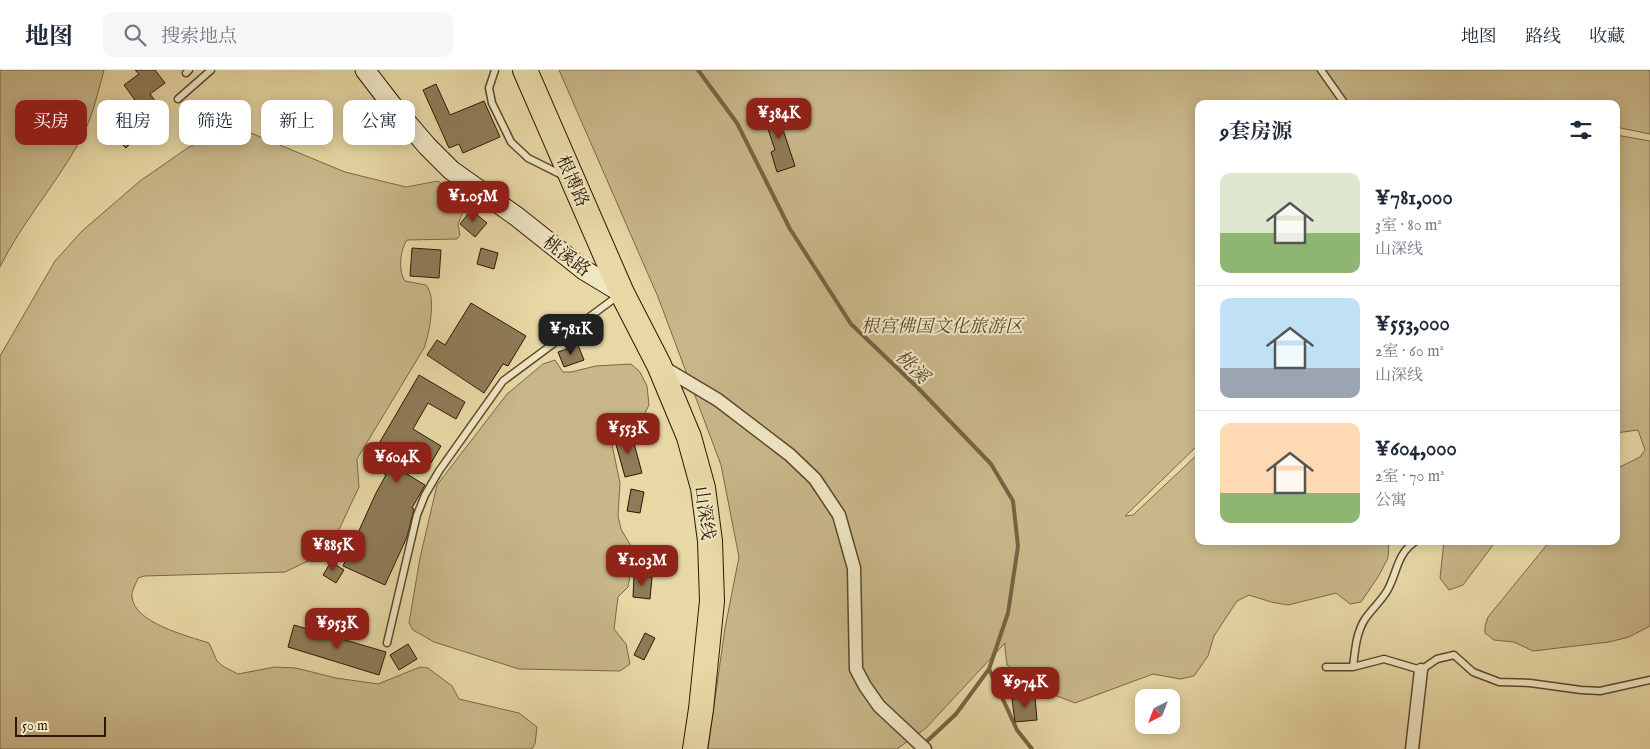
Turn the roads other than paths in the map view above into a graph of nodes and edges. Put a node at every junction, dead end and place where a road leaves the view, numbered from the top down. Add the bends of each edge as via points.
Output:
1 (210, 70) edge
2 (366, 70) edge
3 (495, 70) edge
4 (525, 70) edge
5 (1320, 70) edge
6 (178, 99) dead end
7 (1342, 100) edge
8 (572, 179) junction
9 (622, 293) junction
10 (659, 365) junction
11 (1410, 545) edge
12 (387, 643) dead end
13 (1326, 667) dead end
14 (1353, 668) junction
15 (1421, 670) junction
16 (1650, 680) edge
17 (695, 749) edge
18 (925, 749) edge
19 (1412, 749) edge

1 - 6 lane
2 - 9 street, 桃溪路 via 392,105 451,170 584,270
3 - 8 lane via 490,96 511,142 528,158
4 - 8 highway, 根博路
5 - 7 lane
8 - 9 highway, 根博路
9 - 10 highway, 山深线
9 - 12 lane via 503,381 439,471 417,515
10 - 17 highway, 山深线 via 689,437 704,488 710,541 712,601
10 - 18 street via 718,400 790,454 815,479 839,515 854,568 856,669 879,706
11 - 14 lane via 1399,559 1388,589 1364,620
13 - 14 lane
14 - 15 lane via 1384,659
15 - 16 lane via 1437,659 1454,655 1473,672 1499,682 1600,691
15 - 19 street

